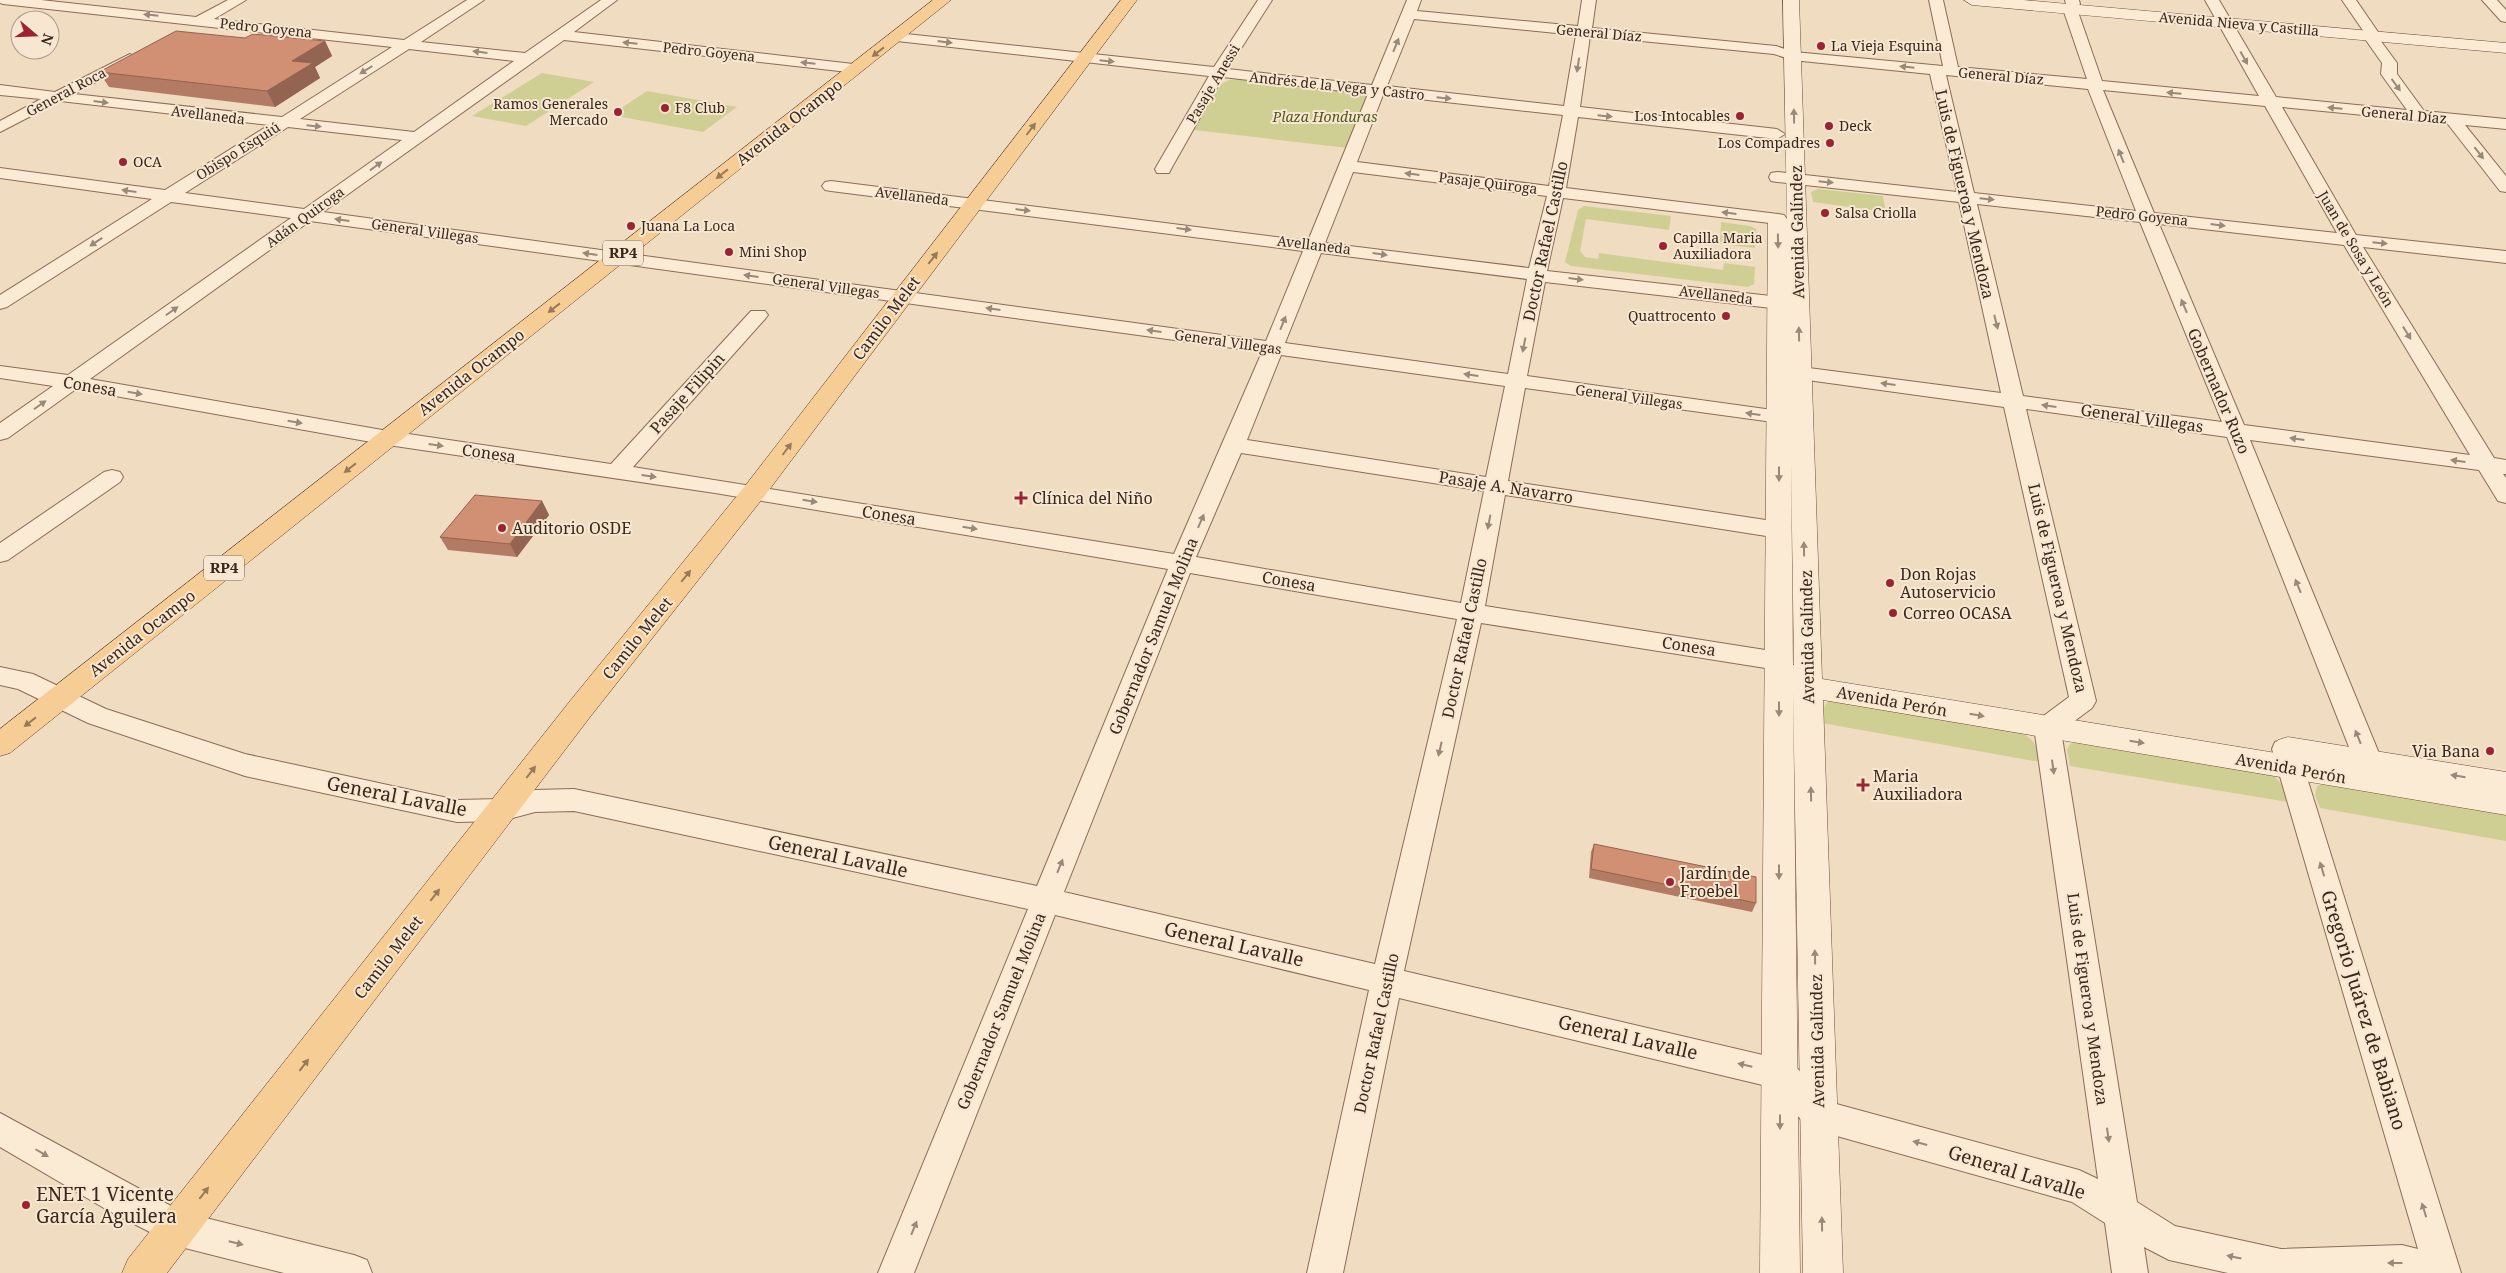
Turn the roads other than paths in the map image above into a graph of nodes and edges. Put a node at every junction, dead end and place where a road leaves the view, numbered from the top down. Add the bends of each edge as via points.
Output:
1 (3, 0) edge
2 (238, 0) edge
3 (477, 0) edge
4 (610, 0) edge
5 (944, 0) edge
6 (1130, 0) edge
7 (1248, 0) edge
8 (1414, 0) edge
9 (1589, 0) edge
10 (1776, 0) edge
11 (1791, 0) edge
12 (1936, 0) edge
13 (1972, 0) edge
14 (2027, 0) edge
15 (2212, 0) edge
16 (2349, 0) edge
17 (2489, 0) edge
18 (1264, 1) edge
19 (2072, 4) edge
20 (1408, 14) junction
21 (2506, 18) edge
22 (200, 20) junction
23 (2223, 20) junction
24 (1583, 32) junction
25 (175, 34) edge
26 (2370, 34) junction
27 (560, 35) junction
28 (897, 37) junction
29 (407, 44) junction
30 (2506, 44) edge
31 (2506, 48) edge
32 (141, 52) edge
33 (1784, 53) junction
34 (528, 58) junction
35 (1083, 59) junction
36 (857, 68) junction
37 (1944, 71) junction
38 (1218, 73) junction
39 (2095, 85) junction
40 (0, 90) edge
41 (1378, 90) junction
42 (57, 97) junction
43 (2269, 102) junction
44 (1571, 112) junction
45 (2419, 116) junction
46 (2452, 119) junction
47 (282, 123) junction
48 (2506, 124) edge
49 (0, 128) edge
50 (416, 137) junction
51 (1348, 166) junction
52 (1163, 169) dead end
53 (0, 173) edge
54 (1779, 177) junction
55 (831, 186) dead end
56 (2506, 187) edge
57 (1556, 192) junction
58 (167, 196) junction
59 (1964, 197) junction
60 (974, 204) junction
61 (307, 216) junction
62 (2146, 217) junction
63 (2350, 240) junction
64 (1315, 245) junction
65 (618, 257) junction
66 (2506, 257) edge
67 (1537, 275) junction
68 (903, 297) junction
69 (0, 303) edge
70 (1788, 304) junction
71 (758, 315) dead end
72 (1273, 348) junction
73 (0, 372) edge
74 (1789, 372) junction
75 (1517, 381) junction
76 (72, 382) junction
77 (2015, 401) junction
78 (1790, 419) junction
79 (2236, 431) junction
80 (0, 433) edge
81 (388, 438) junction
82 (1234, 445) junction
83 (2497, 466) edge
84 (616, 472) junction
85 (112, 477) dead end
86 (1496, 486) junction
87 (754, 492) junction
88 (2506, 496) edge
89 (1779, 530) junction
90 (0, 554) edge
91 (1182, 562) junction
92 (1471, 613) junction
93 (1798, 672) junction
94 (0, 676) edge
95 (61, 698) junction
96 (2058, 719) junction
97 (0, 746) edge
98 (2288, 757) junction
99 (2372, 771) junction
100 (2506, 784) edge
101 (2506, 803) edge
102 (501, 810) junction
103 (1046, 900) junction
104 (1387, 980) junction
105 (1780, 1074) junction
106 (1819, 1115) junction
107 (0, 1129) edge
108 (2119, 1210) junction
109 (176, 1228) junction
110 (142, 1273) edge
111 (354, 1273) edge
112 (896, 1273) edge
113 (1325, 1273) edge
114 (1780, 1273) edge
115 (1823, 1273) edge
116 (2130, 1273) edge
117 (2443, 1273) edge

22 -> 1 street, Pedro Goyena
2 - 22 street
3 - 29 street, Obispo Esquiú
4 - 27 street, Adán Quiroga
5 - 28 main road, Avenida Ocampo / RP4
6 - 35 main road, Camilo Melet
7 - 18 street
8 - 20 street, Gobernador Samuel Molina
9 - 24 street, Doctor Rafael Castillo
10 - 33 main road, Avenida Galíndez
11 - 33 main road, Avenida Galíndez
12 - 37 street, Luis de Figueroa y Mendoza
13 - 19 main road, Avenida Nieva y Castilla
14 - 19 main road, Avenida Nieva y Castilla
15 - 23 street, Juan de Sosa y León
16 - 26 street
17 - 21 street
18 - 38 street, Pasaje Anessi
19 - 23 main road, Avenida Nieva y Castilla
19 - 39 street, Gobernador Ruzo
20 - 24 street, General Díaz
41 -> 20 street, Gobernador Samuel Molina
22 - 25 street
22 - 29 street, Pedro Goyena
23 - 26 main road, Avenida Nieva y Castilla
23 -> 43 street, Juan de Sosa y León
24 - 33 street, General Díaz
24 -> 44 street, Doctor Rafael Castillo
26 - 30 main road, Avenida Nieva y Castilla
26 - 31 main road, Avenida Nieva y Castilla
26 -> 45 street via 2390,63 2389,74
27 - 34 street, Adán Quiroga
36 -> 27 street, Pedro Goyena
28 -> 35 street, Andrés de la Vega y Castro
28 -> 36 main road, Avenida Ocampo / RP4
34 -> 29 street, Pedro Goyena
29 -> 47 street, Obispo Esquiú
32 - 42 street, General Roca
37 -> 33 street, General Díaz
54 -> 33 main road, Avenida Galíndez
33 - 54 main road, Avenida Galíndez
34 - 50 street, Adán Quiroga
35 -> 38 street, Andrés de la Vega y Castro
60 -> 35 main road, Camilo Melet
36 -> 65 main road, Avenida Ocampo / RP4
37 - 39 street, General Díaz
37 - 59 street, Luis de Figueroa y Mendoza
38 - 41 street, Andrés de la Vega y Castro
38 - 52 street, Pasaje Anessi
43 -> 39 street, General Díaz
62 -> 39 street, Gobernador Ruzo
40 - 42 street, Avellaneda
41 -> 44 street, Andrés de la Vega y Castro
41 - 51 street, Gobernador Samuel Molina
42 -> 47 street, Avellaneda
42 - 49 street, General Roca
45 -> 43 street, General Díaz
43 - 63 street, Juan de Sosa y León
44 -> 54 street, Andrés de la Vega y Castro
44 - 57 street, Doctor Rafael Castillo
45 - 46 street, General Díaz
46 - 48 street, General Díaz
46 -> 56 street
47 -> 50 street, Avellaneda
47 - 58 street, Obispo Esquiú
61 -> 50 street, Adán Quiroga
57 -> 51 street, Pasaje Quiroga
51 - 64 street, Gobernador Samuel Molina
58 -> 53 street, General Villegas
54 -> 57 street, Pasaje Quiroga
54 -> 59 street, Pedro Goyena
54 - 70 main road, Avenida Galíndez
54 -> 70 main road, Avenida Galíndez
55 - 60 street, Avellaneda
57 - 67 street, Doctor Rafael Castillo
58 - 61 street, General Villegas
58 -> 69 street, Obispo Esquiú
59 -> 62 street, Pedro Goyena
59 -> 77 street, Luis de Figueroa y Mendoza
60 -> 64 street, Avellaneda
68 -> 60 main road, Camilo Melet
65 -> 61 street, General Villegas
76 -> 61 street, Adán Quiroga
62 -> 63 street, Pedro Goyena
79 -> 62 street, Gobernador Ruzo
63 -> 66 street, Pedro Goyena
63 -> 83 street, Juan de Sosa y León
64 -> 67 street, Avellaneda
72 -> 64 street, Gobernador Samuel Molina
68 -> 65 street, General Villegas
65 -> 81 main road, Avenida Ocampo / RP4
67 -> 70 street, Avellaneda
67 -> 75 street, Doctor Rafael Castillo
72 -> 68 street, General Villegas
87 -> 68 main road, Camilo Melet
70 - 74 main road, Avenida Galíndez
71 - 84 street, Pasaje Filipin
75 -> 72 street, General Villegas
72 - 82 street, Gobernador Samuel Molina
73 - 76 street, Conesa
77 -> 74 street, General Villegas
74 - 78 main road, Avenida Galíndez
78 -> 75 street, General Villegas
75 - 86 street, Doctor Rafael Castillo
80 -> 76 street, Adán Quiroga
76 -> 81 street, Conesa
79 -> 77 street, General Villegas
77 - 96 street, Luis de Figueroa y Mendoza via 2083,700
78 -> 89 main road, Avenida Galíndez
93 -> 78 main road, Avenida Galíndez
83 -> 79 street, General Villegas
99 -> 79 street, Gobernador Ruzo
81 -> 84 street, Conesa
81 -> 95 main road, Avenida Ocampo / RP4
82 - 86 street, Pasaje A. Navarro
91 -> 82 street, Gobernador Samuel Molina
83 - 88 street, Juan de Sosa y León
84 -> 87 street, Conesa
85 - 90 street
86 - 89 street, Pasaje A. Navarro
86 -> 92 street, Doctor Rafael Castillo
87 -> 91 street, Conesa
102 -> 87 main road, Camilo Melet
89 - 93 main road, Avenida Galíndez
91 - 92 street, Conesa
103 -> 91 street, Gobernador Samuel Molina
92 - 93 street, Conesa
92 -> 104 street, Doctor Rafael Castillo
93 - 96 main road, Avenida Perón
93 -> 105 main road, Avenida Galíndez
106 -> 93 main road, Avenida Galíndez
94 - 95 street, General Lavalle via 24,681
95 -> 97 main road, Avenida Ocampo / RP4
95 - 102 street, General Lavalle via 97,716 245,765 457,811
96 - 98 main road, Avenida Perón
96 -> 108 street, Luis de Figueroa y Mendoza
98 - 99 main road, Avenida Perón
117 -> 98 street, Gregorio Juárez de Babiano
100 -> 99 main road, Avenida Perón
99 - 101 main road, Avenida Perón
102 - 103 street, General Lavalle via 536,801 574,800
109 -> 102 main road, Camilo Melet
103 - 104 street, General Lavalle
112 -> 103 street, Gobernador Samuel Molina
105 -> 104 street, General Lavalle
104 - 113 street, Doctor Rafael Castillo
105 - 106 street
105 -> 114 main road, Avenida Galíndez
108 -> 106 street, General Lavalle via 2079,1187
115 -> 106 main road, Avenida Galíndez
107 -> 109 street
108 - 116 street, Luis de Figueroa y Mendoza
117 -> 108 street, General Lavalle via 2402,1263 2281,1267 2169,1242
109 - 110 main road, Camilo Melet
109 -> 111 street

